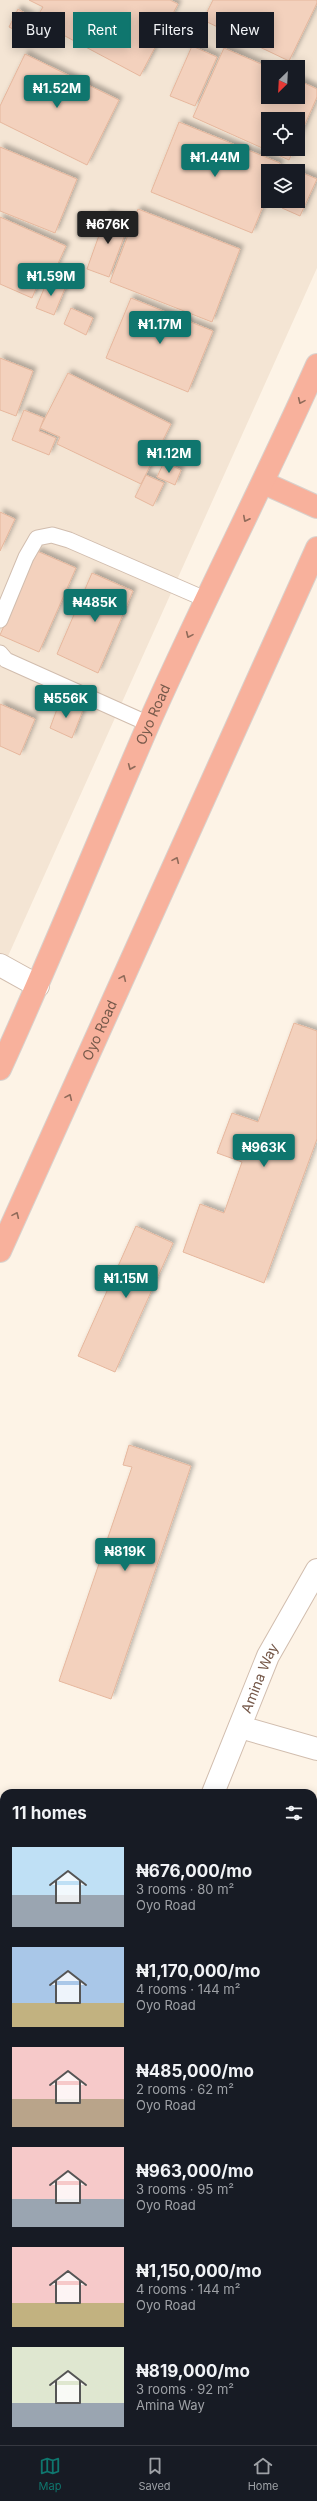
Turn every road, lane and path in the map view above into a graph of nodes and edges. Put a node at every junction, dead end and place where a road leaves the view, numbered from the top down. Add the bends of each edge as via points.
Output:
1 (317, 365) edge
2 (264, 484) junction
3 (317, 507) edge
4 (317, 548) edge
5 (205, 599) junction
6 (0, 620) edge
7 (0, 653) edge
8 (149, 724) junction
9 (0, 965) edge
10 (38, 986) junction
11 (0, 1068) edge
12 (0, 1251) edge
13 (317, 1570) edge
14 (240, 1727) junction
15 (317, 1749) edge
16 (215, 1789) edge

1 -> 2 highway, Oyo Road
2 - 3 highway
2 -> 5 highway, Oyo Road
12 -> 4 highway, Oyo Road
5 - 6 lane via 52,535 37,538 26,557
5 -> 8 highway, Oyo Road
7 - 8 lane via 6,660
8 -> 10 highway, Oyo Road
9 - 10 street
10 - 11 highway, Oyo Road
13 - 14 street, Amina Way via 268,1656
14 - 15 street
14 - 16 street, Amina Way

